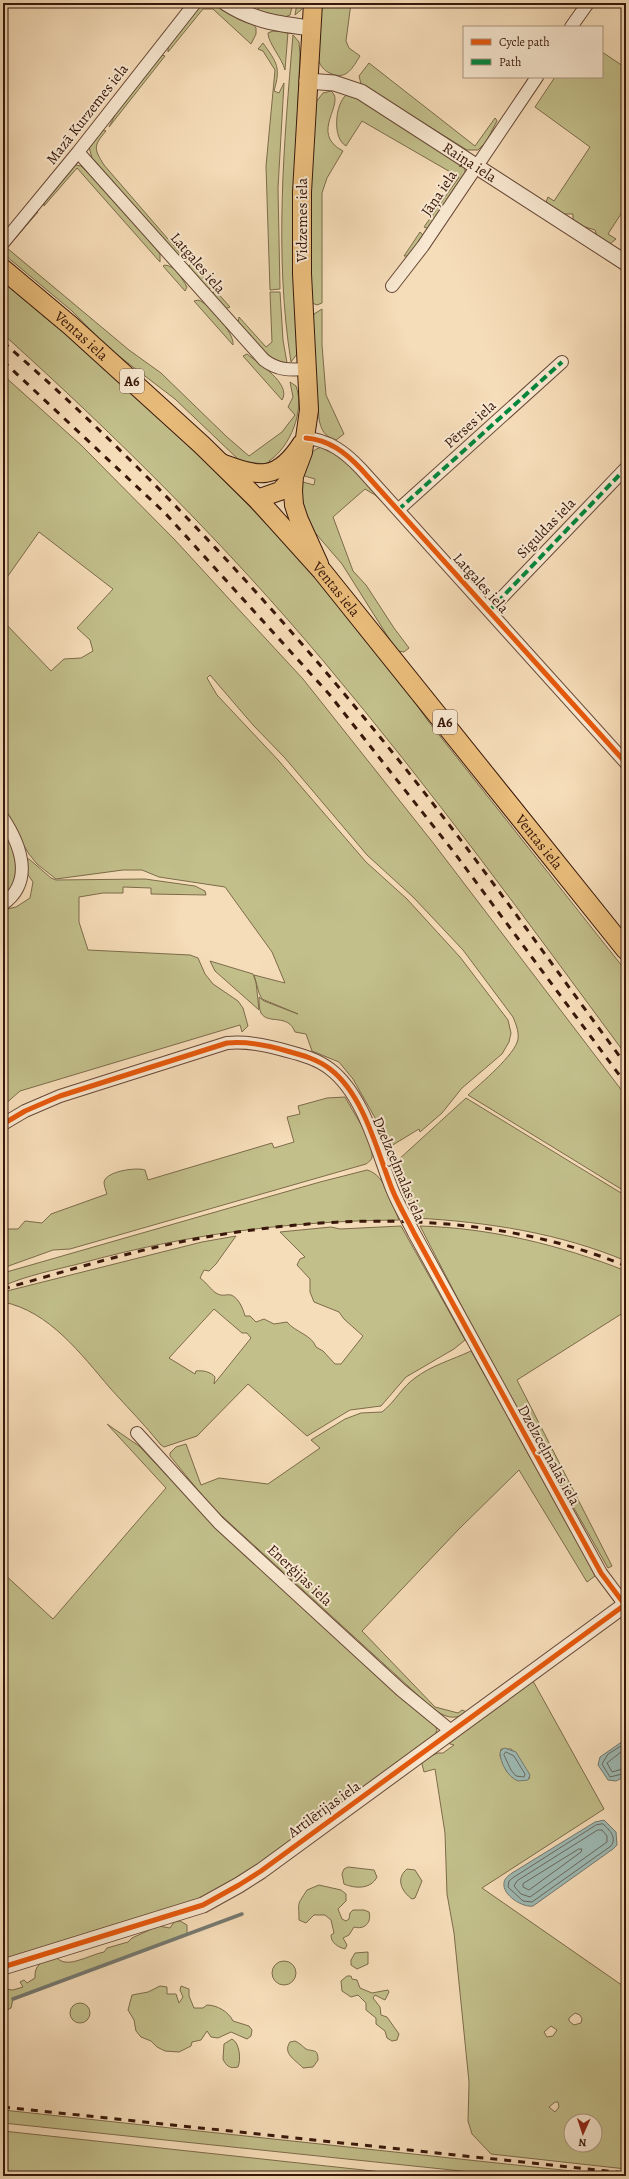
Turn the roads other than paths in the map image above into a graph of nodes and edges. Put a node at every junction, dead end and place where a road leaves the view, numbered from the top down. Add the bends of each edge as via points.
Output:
1 (195, 3) edge
2 (226, 3) edge
3 (313, 3) edge
4 (588, 3) edge
5 (572, 26) edge
6 (311, 28) junction
7 (536, 78) edge
8 (307, 81) junction
9 (78, 152) junction
10 (477, 165) junction
11 (4, 238) edge
12 (626, 262) edge
13 (3, 269) edge
14 (392, 286) dead end
15 (562, 362) dead end
16 (308, 369) junction
17 (306, 438) junction
18 (221, 463) junction
19 (626, 468) edge
20 (275, 471) junction
21 (294, 476) junction
22 (257, 499) junction
23 (398, 510) junction
24 (322, 571) junction
25 (490, 611) junction
26 (626, 763) edge
27 (3, 818) edge
28 (3, 904) edge
29 (626, 950) edge
30 (3, 1124) edge
31 (137, 1433) dead end
32 (625, 1605) edge
33 (451, 1731) junction
34 (3, 1967) edge

1 - 9 street, Mazā Kurzemes iela
2 - 6 street via 258,20
3 - 6 main road, Vidzemes iela
4 - 5 street
6 - 8 main road, Vidzemes iela
7 - 10 street, Jāņa iela
8 - 10 street, Raiņa iela via 334,83 361,92
8 - 16 main road, Vidzemes iela via 302,233
9 - 11 street, Mazā Kurzemes iela
9 - 16 street, Latgales iela via 264,360 283,370
10 - 12 street, Raiņa iela
10 - 14 street, Jāņa iela via 423,246
13 - 18 highway, Ventas iela / A6
15 - 23 street, Pērses iela
16 - 17 main road, Vidzemes iela via 309,410
17 - 20 main road via 292,456
17 - 21 main road, Vidzemes iela
17 - 23 street, Latgales iela via 326,442 349,456
18 - 20 main road via 257,474
18 - 22 highway, Ventas iela / A6
19 - 25 street, Siguldas iela
20 - 22 main road via 266,480
21 - 22 main road via 280,491
21 - 24 main road via 294,505
22 - 24 highway, Ventas iela / A6
23 - 25 street, Latgales iela
24 - 29 highway, Ventas iela / A6
25 - 26 street, Latgales iela
27 - 28 street via 21,852 22,869 16,888
30 - 32 street, Dzelzceļmalas iela via 60,1096 227,1043 244,1042 273,1047 303,1056 329,1068 338,1076 357,1104 370,1129 393,1192 414,1233 601,1573
31 - 33 street, Enerģijas iela via 219,1522 401,1690
32 - 33 street, Artilērijas iela
33 - 34 street, Artilērijas iela via 261,1871 221,1896 184,1912

